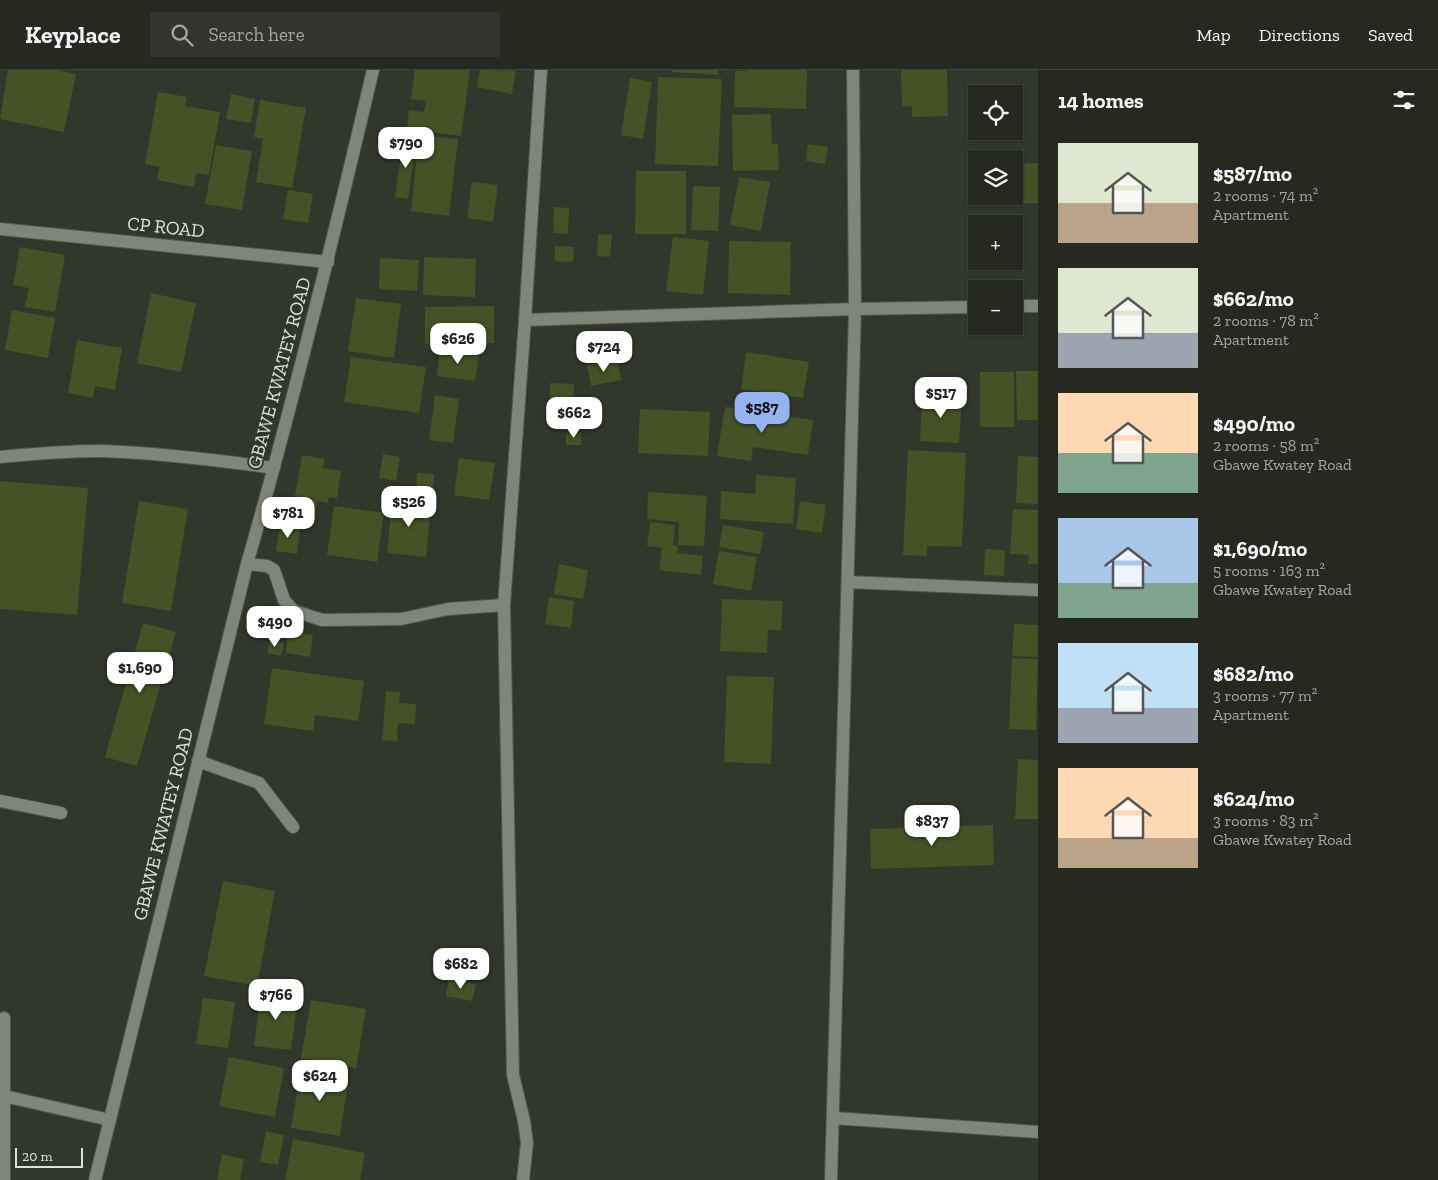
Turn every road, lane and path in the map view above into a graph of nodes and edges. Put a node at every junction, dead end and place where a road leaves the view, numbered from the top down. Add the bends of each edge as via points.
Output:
1 (373, 70) edge
2 (541, 70) edge
3 (853, 70) edge
4 (0, 229) edge
5 (328, 262) junction
6 (1023, 306) edge
7 (1038, 306) edge
8 (968, 307) edge
9 (855, 308) junction
10 (525, 320) junction
11 (0, 457) edge
12 (274, 468) junction
13 (247, 564) junction
14 (848, 582) junction
15 (1038, 590) edge
16 (504, 605) junction
17 (198, 761) junction
18 (0, 801) edge
19 (61, 813) dead end
20 (293, 827) dead end
21 (4, 1018) dead end
22 (4, 1096) junction
23 (832, 1118) junction
24 (110, 1120) junction
25 (1038, 1132) edge
26 (4, 1180) edge
27 (95, 1180) edge
28 (523, 1180) edge
29 (832, 1180) edge

1 - 5 street, GBAWE KWATEY ROAD
2 - 10 street
3 - 9 street
4 - 5 street, CP ROAD
5 - 12 street, GBAWE KWATEY ROAD
6 - 7 street
8 - 9 street
9 - 10 street
9 - 14 street
10 - 16 street
11 - 12 street via 101,451 174,455
12 - 13 street, GBAWE KWATEY ROAD
13 - 16 street via 274,570 284,600 294,611 322,620 401,619 448,609
13 - 17 street, GBAWE KWATEY ROAD
14 - 15 street
14 - 23 street
16 - 28 street via 513,1075 527,1143
17 - 20 street via 259,784
17 - 24 street, GBAWE KWATEY ROAD
18 - 19 street
21 - 22 street
22 - 24 street
22 - 26 street
23 - 25 street
23 - 29 street
24 - 27 street, GBAWE KWATEY ROAD

